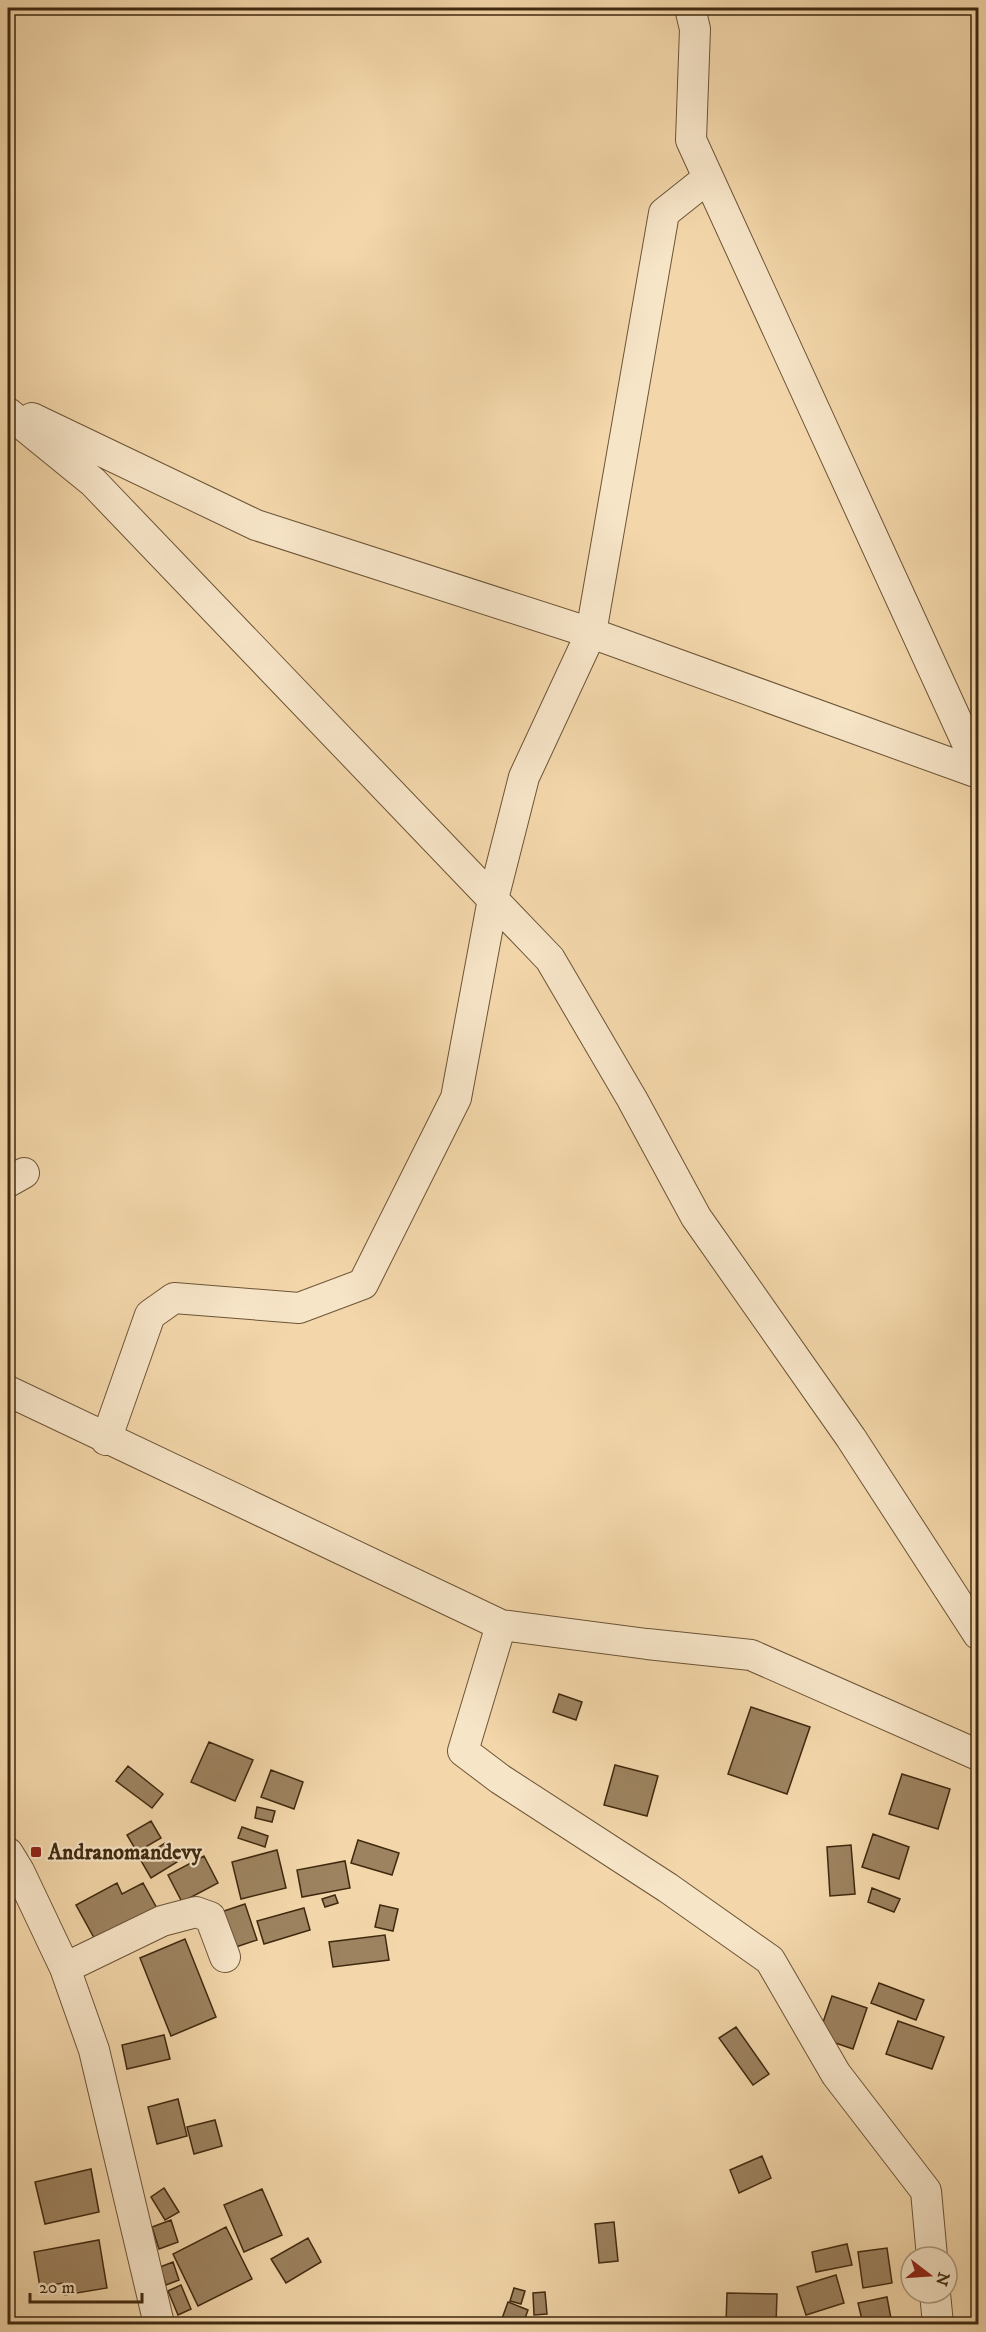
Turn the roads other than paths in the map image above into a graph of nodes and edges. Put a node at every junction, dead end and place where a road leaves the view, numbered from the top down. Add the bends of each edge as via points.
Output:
1 (698, 15) edge
2 (708, 178) junction
3 (8, 406) edge
4 (8, 413) edge
5 (591, 633) junction
6 (978, 768) edge
7 (978, 773) edge
8 (493, 899) junction
9 (8, 1391) edge
10 (106, 1440) junction
11 (501, 1625) junction
12 (978, 1634) edge
13 (978, 1755) edge
14 (8, 1853) edge
15 (225, 1957) dead end
16 (65, 1968) junction
17 (931, 2245) edge
18 (936, 2305) edge
19 (159, 2325) edge
20 (938, 2325) edge

1 - 2 street via 691,140
2 - 5 street via 664,213
2 - 6 street
3 - 5 street via 256,525
4 - 8 street via 93,482
5 - 7 street
5 - 8 street via 524,777
8 - 10 street via 456,1098 363,1284 299,1308 174,1298 150,1316
8 - 12 street via 550,959 696,1217 851,1438
9 - 10 street
10 - 11 street
11 - 13 street via 751,1655
11 - 17 street via 463,1751 770,1960 836,2074 926,2192
14 - 16 street
15 - 16 street via 210,1917 195,1912 162,1921
16 - 19 street via 94,2050
18 - 20 street

